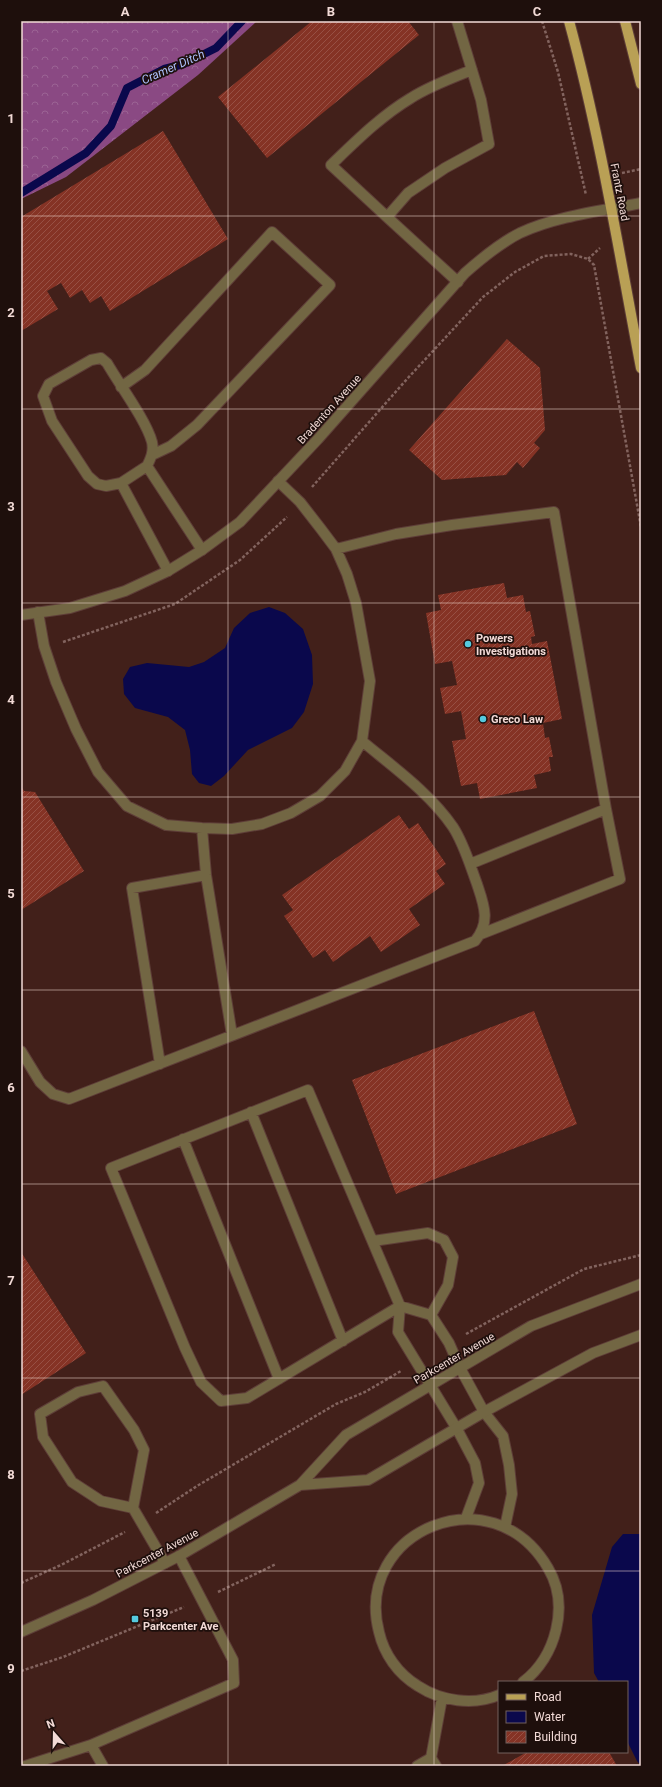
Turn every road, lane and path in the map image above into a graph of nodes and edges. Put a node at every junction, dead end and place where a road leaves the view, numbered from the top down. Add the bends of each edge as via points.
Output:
1 (457, 21) edge
2 (542, 21) edge
3 (569, 21) edge
4 (625, 21) edge
5 (472, 70) junction
6 (641, 84) edge
7 (641, 203) edge
8 (611, 209) junction
9 (591, 213) junction
10 (387, 217) junction
11 (598, 249) dead end
12 (458, 282) junction
13 (641, 368) edge
14 (121, 386) junction
15 (152, 455) junction
16 (147, 466) junction
17 (278, 481) junction
18 (121, 484) junction
19 (300, 502) junction
20 (641, 527) edge
21 (336, 549) junction
22 (202, 550) junction
23 (168, 571) junction
24 (38, 612) junction
25 (21, 615) edge
26 (44, 646) junction
27 (362, 741) junction
28 (606, 809) junction
29 (202, 828) junction
30 (470, 864) junction
31 (206, 875) junction
32 (481, 934) junction
33 (232, 1035) junction
34 (21, 1051) edge
35 (160, 1064) junction
36 (251, 1112) junction
37 (183, 1139) junction
38 (373, 1241) junction
39 (641, 1254) edge
40 (641, 1284) edge
41 (400, 1306) junction
42 (431, 1315) junction
43 (641, 1335) edge
44 (343, 1341) junction
45 (449, 1343) junction
46 (415, 1363) junction
47 (460, 1368) junction
48 (279, 1379) junction
49 (430, 1386) junction
50 (484, 1412) junction
51 (457, 1429) junction
52 (300, 1485) junction
53 (133, 1508) junction
54 (466, 1518) junction
55 (142, 1522) junction
56 (505, 1527) junction
57 (179, 1556) junction
58 (165, 1563) junction
59 (276, 1564) dead end
60 (21, 1583) edge
61 (202, 1599) junction
62 (21, 1632) edge
63 (21, 1671) edge
64 (524, 1681) edge
65 (498, 1695) edge
66 (442, 1698) junction
67 (91, 1745) junction
68 (434, 1762) edge
69 (25, 1766) edge
70 (103, 1766) edge
71 (417, 1766) edge

1 - 5 street
2 - 9 path via 558,72
3 - 8 main road, Frantz Road via 585,80
4 - 6 main road
5 - 10 street via 481,100 489,144 445,168 408,193
5 - 10 street via 410,98 382,118 331,165
7 - 8 street, Bradenton Avenue
8 - 9 street, Bradenton Avenue
8 - 13 main road, Frantz Road
9 - 11 path
9 - 12 street, Bradenton Avenue via 555,220 519,234 478,262
10 - 12 street
12 - 17 street, Bradenton Avenue
14 - 15 street via 145,426 152,443
14 - 15 street via 145,370 272,232 330,285 197,425 171,446
14 - 18 street via 101,358 91,360 48,384 43,396 52,421 88,476 97,484
15 - 16 street
16 - 18 street
16 - 22 street
17 - 19 street
17 - 22 street, Bradenton Avenue via 240,522
18 - 23 street
19 - 20 path via 407,379 483,297 515,272 544,256 571,254 588,259 594,265
19 - 21 street
19 - 26 path via 285,520 240,560 175,604 68,642
21 - 27 street via 356,603 370,681
21 - 28 street via 396,534 554,512
22 - 23 street, Bradenton Avenue
23 - 24 street, Bradenton Avenue via 125,591 70,608
24 - 25 street, Bradenton Avenue
24 - 26 street
26 - 29 street via 76,729 98,772 127,806 166,825
27 - 29 street via 345,771 320,796 291,813 262,824
27 - 30 street via 438,808 453,828
28 - 30 street
28 - 32 street via 620,879
29 - 31 street
30 - 32 street via 484,903 486,919
31 - 33 street
31 - 35 street via 132,888
32 - 33 street via 475,941
33 - 35 street
34 - 35 street via 40,1082 53,1094 69,1099
36 - 37 street
36 - 38 street via 308,1090
36 - 44 street
37 - 48 street
37 - 48 street via 111,1168 201,1382 221,1401 248,1398
38 - 41 street
38 - 42 street via 428,1233 444,1240 453,1257 448,1285
39 - 45 path via 584,1269
40 - 47 street, Parkcenter Avenue via 531,1326
41 - 42 street
41 - 44 street
41 - 46 street via 398,1332
42 - 45 street
43 - 50 street, Parkcenter Avenue via 593,1353
44 - 48 street
45 - 47 street
46 - 49 street
46 - 55 path via 365,1392 336,1404 210,1478
47 - 49 street, Parkcenter Avenue
47 - 50 street
49 - 51 street
49 - 52 street, Parkcenter Avenue via 346,1435
50 - 51 street, Parkcenter Avenue
50 - 56 street via 503,1436 509,1465 512,1494
51 - 52 street, Parkcenter Avenue via 368,1480
51 - 54 street via 475,1463 479,1483
52 - 57 street, Parkcenter Avenue
53 - 53 street via 144,1450 134,1430 103,1386 78,1392 40,1414 43,1437 72,1482 101,1501
53 - 55 street
54 - 56 street via 484,1520
54 - 66 street via 438,1524 417,1534 403,1545 392,1558 378,1589 377,1624 388,1656 411,1682
55 - 58 street
55 - 60 path
56 - 64 street via 530,1543 541,1556 556,1587 559,1604 554,1639 537,1669
57 - 58 street, Parkcenter Avenue
57 - 61 street
58 - 62 street, Parkcenter Avenue via 93,1600
59 - 61 path
61 - 63 path via 63,1657
61 - 67 street via 233,1660 234,1683
65 - 66 street via 477,1701
66 - 68 street
67 - 69 street
67 - 70 street
68 - 71 street

